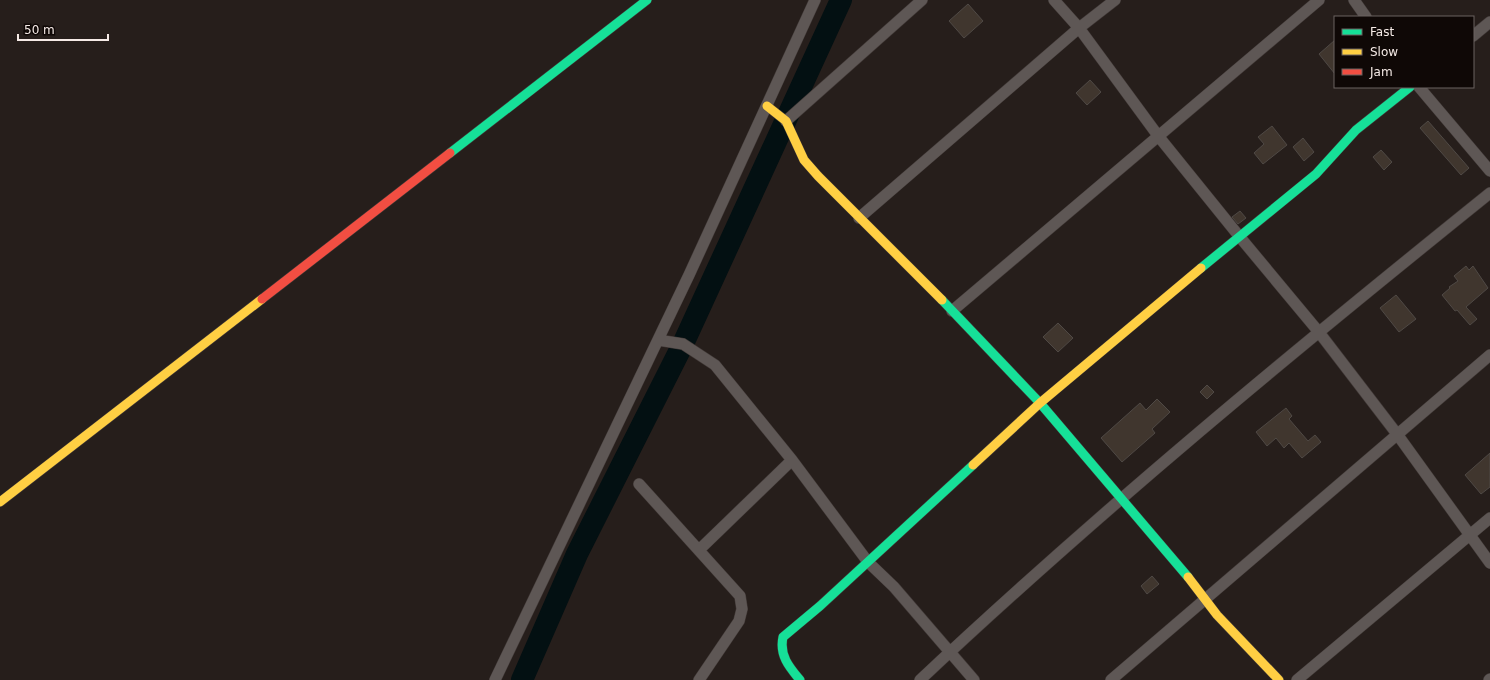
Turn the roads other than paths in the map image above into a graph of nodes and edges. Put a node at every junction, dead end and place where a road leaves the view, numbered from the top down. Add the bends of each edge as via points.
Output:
1 (647, 0) edge
2 (815, 0) edge
3 (922, 0) edge
4 (1054, 0) edge
5 (1115, 0) edge
6 (1320, 0) edge
7 (1354, 0) edge
8 (1365, 16) edge
9 (1490, 22) edge
10 (1079, 28) junction
11 (1474, 35) edge
12 (1409, 88) edge
13 (1420, 88) edge
14 (767, 106) junction
15 (786, 120) junction
16 (1159, 136) junction
17 (1490, 171) edge
18 (1490, 193) edge
19 (859, 218) junction
20 (1239, 236) junction
21 (952, 311) junction
22 (1318, 331) junction
23 (658, 340) junction
24 (1490, 355) edge
25 (1040, 403) junction
26 (1397, 434) junction
27 (792, 460) junction
28 (639, 484) dead end
29 (1123, 498) junction
30 (0, 502) edge
31 (1490, 518) edge
32 (1469, 536) junction
33 (699, 550) junction
34 (868, 562) junction
35 (1490, 563) edge
36 (1204, 599) junction
37 (950, 652) junction
38 (495, 680) edge
39 (699, 680) edge
40 (800, 680) edge
41 (920, 680) edge
42 (974, 680) edge
43 (1111, 680) edge
44 (1279, 680) edge
45 (1297, 680) edge

1 - 30 street
2 - 14 street
3 - 15 street
4 - 10 street
5 - 10 street
6 - 16 street
7 - 8 street
9 - 11 street
10 - 16 street
10 - 19 street
12 - 20 street via 1356,130 1316,174
13 - 17 street
14 - 15 street
14 - 23 street
15 - 19 street via 804,160
16 - 20 street
16 - 21 street
18 - 22 street
19 - 21 street
20 - 22 street
20 - 25 street
21 - 25 street
22 - 26 street
22 - 29 street
23 - 27 street via 683,344 715,365
23 - 38 street
24 - 26 street
25 - 29 street
25 - 34 street
26 - 32 street
26 - 36 street
27 - 33 street
27 - 34 street
28 - 33 street
29 - 36 street
29 - 37 street
31 - 32 street
32 - 35 street
32 - 45 street
33 - 39 street via 740,596 742,609 738,621
34 - 37 street via 894,587
34 - 40 street via 783,637 782,655
36 - 43 street
36 - 44 street
37 - 41 street
37 - 42 street

